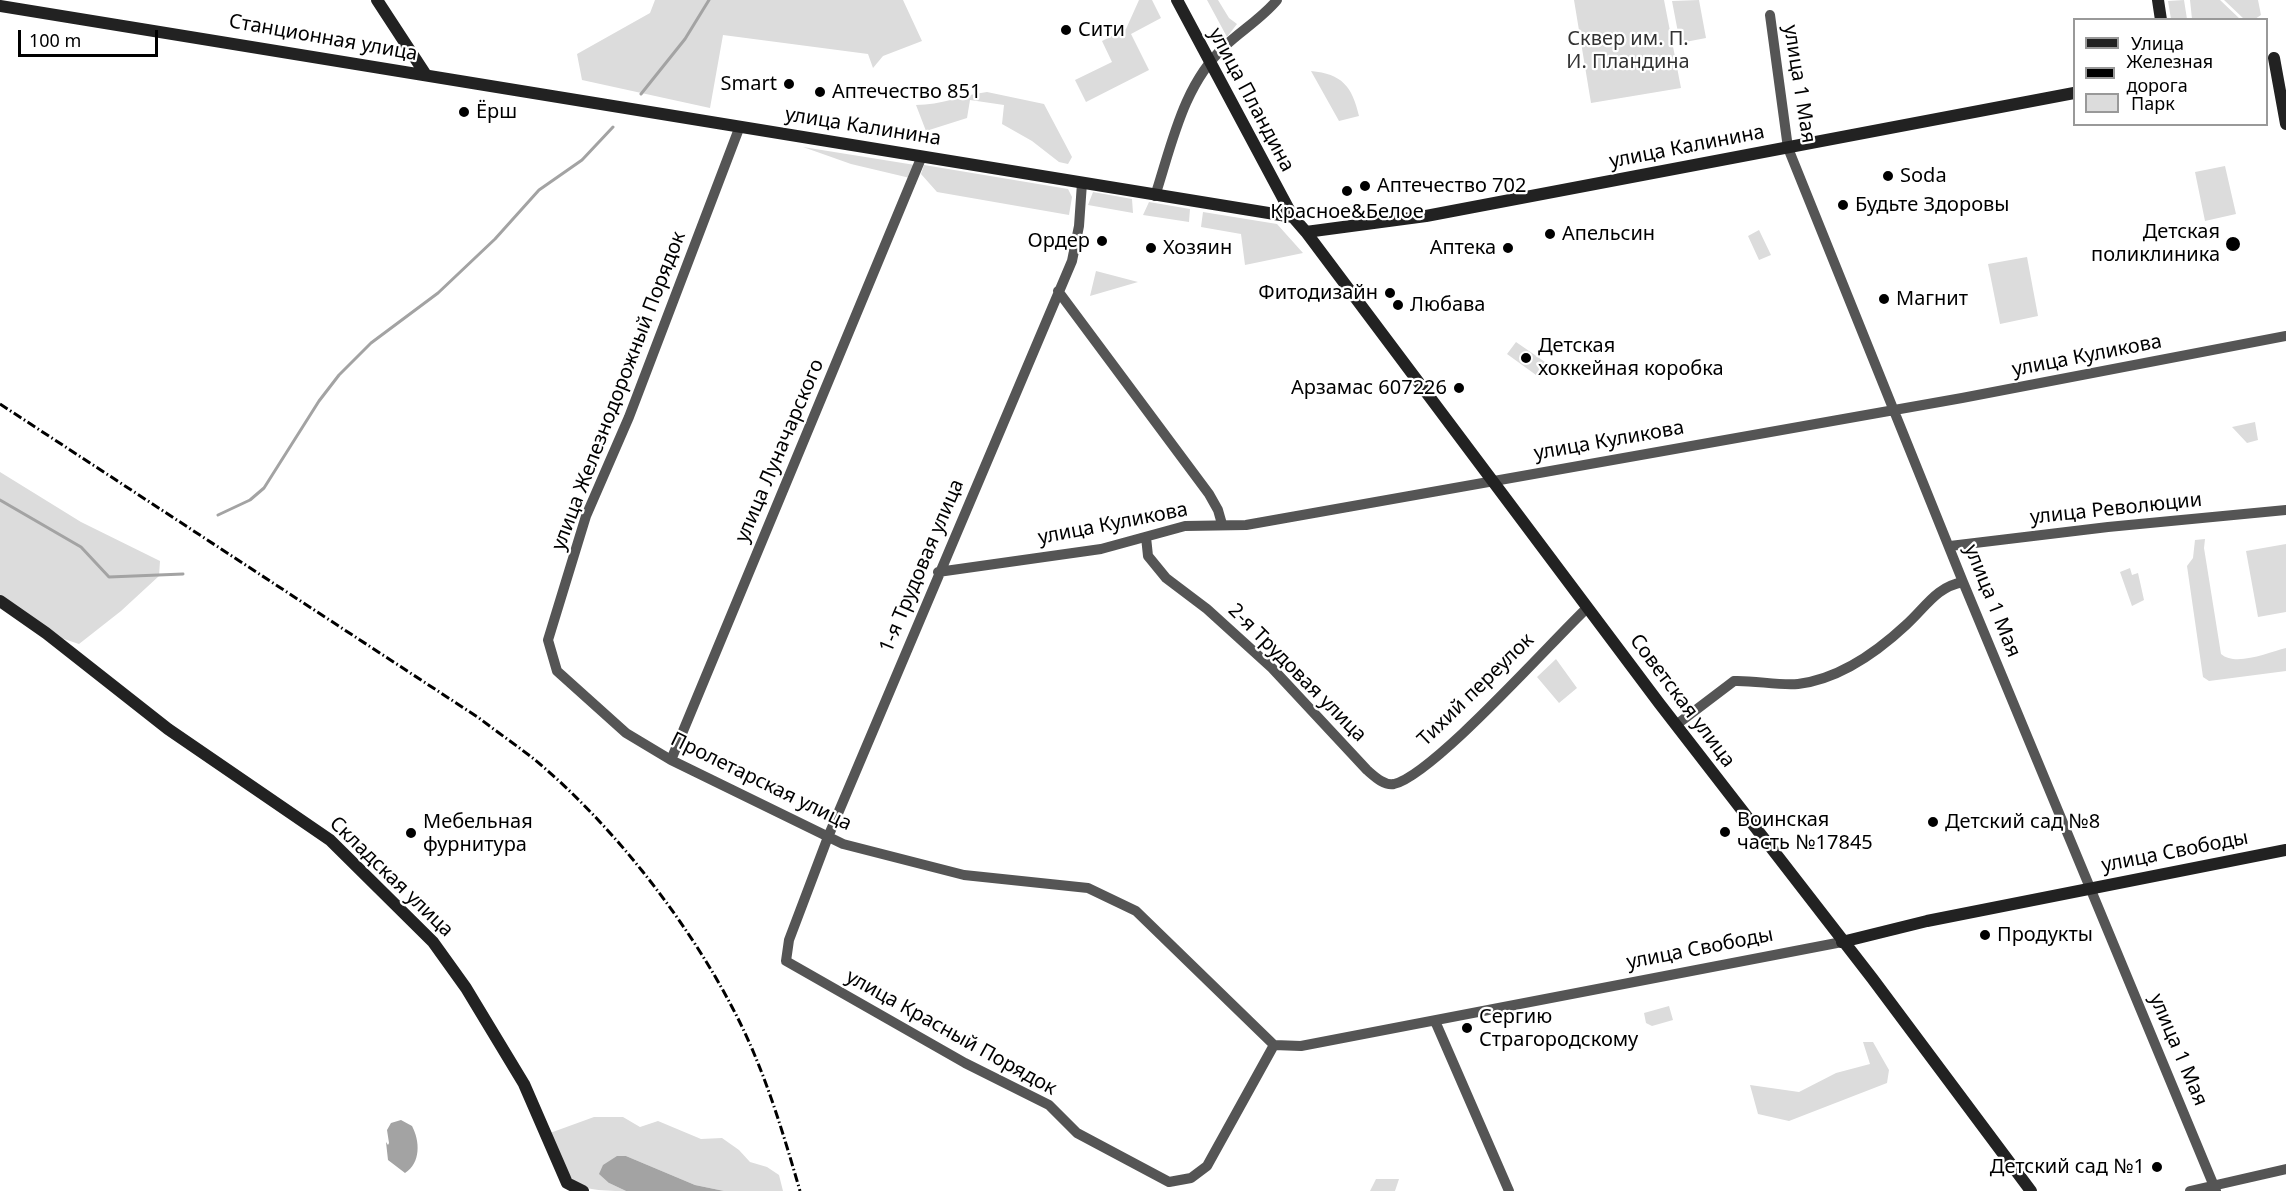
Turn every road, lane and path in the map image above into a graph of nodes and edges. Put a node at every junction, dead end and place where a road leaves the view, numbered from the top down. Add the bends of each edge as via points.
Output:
1 (377, 0) edge
2 (1177, 0) edge
3 (1277, 0) edge
4 (2158, 0) edge
5 (0, 6) edge
6 (1770, 15) dead end
7 (2161, 18) edge
8 (2275, 58) edge
9 (1209, 64) junction
10 (426, 75) junction
11 (2073, 93) edge
12 (2286, 124) edge
13 (740, 126) junction
14 (1788, 148) junction
15 (922, 156) junction
16 (1082, 183) junction
17 (1155, 196) junction
18 (1293, 217) junction
19 (1306, 232) junction
20 (1058, 291) junction
21 (2286, 336) edge
22 (1894, 408) junction
23 (1491, 480) junction
24 (2286, 510) edge
25 (1222, 524) junction
26 (1146, 537) junction
27 (1950, 546) junction
28 (938, 573) junction
29 (1963, 582) junction
30 (0, 601) edge
31 (1587, 608) junction
32 (557, 671) joint
33 (1676, 725) junction
34 (671, 760) junction
35 (1382, 782) joint
36 (828, 837) junction
37 (2286, 850) edge
38 (2092, 889) junction
39 (1842, 942) junction
40 (786, 961) joint
41 (1435, 1021) junction
42 (1274, 1046) junction
43 (2286, 1169) edge
44 (2215, 1188) edge
45 (584, 1191) edge
46 (1509, 1191) edge
47 (2031, 1191) edge
48 (2190, 1191) edge

1 - 10 street
2 - 9 street, улица Пландина
3 - 9 street
4 - 7 street
5 - 10 street, Станционная улица
6 - 14 street, улица 1 Мая
8 - 12 street
9 - 17 street via 1185,104
9 - 18 street, улица Пландина
10 - 13 street, улица Калинина
11 - 14 street, улица Калинина
13 - 15 street, улица Калинина
13 - 32 street, улица Железнодорожный Порядок via 629,417 586,516 548,640
14 - 19 street, улица Калинина via 1426,216
14 - 22 street, улица 1 Мая
15 - 16 street, улица Калинина
15 - 34 street, улица Луначарского
16 - 17 street, улица Калинина
16 - 20 street, 1-я Трудовая улица via 1072,261
17 - 18 street, улица Калинина
18 - 19 street, улица Пландина
19 - 23 street, Советская улица
20 - 25 street via 1209,494
20 - 28 street, 1-я Трудовая улица
21 - 22 street, улица Куликова
22 - 23 street, улица Куликова
22 - 27 street, улица 1 Мая
23 - 25 street, улица Куликова via 1246,525
23 - 31 street, Советская улица
24 - 27 street, улица Революции
25 - 26 street, улица Куликова via 1185,526
26 - 28 street, улица Куликова via 1101,549
26 - 35 street, 2-я Трудовая улица via 1148,556 1166,579 1208,609 1272,668
27 - 29 street, улица 1 Мая
28 - 36 street, 1-я Трудовая улица
29 - 33 street via 1935,593 1907,625 1853,665 1797,684 1734,681
29 - 38 street, улица 1 Мая
30 - 45 street, Складская улица via 168,729 330,840 433,942 524,1084 567,1182
31 - 33 street, Советская улица
31 - 35 street, Тихий переулок via 1443,750 1410,777 1392,784
32 - 34 street, Пролетарская улица via 626,733
33 - 39 street, Советская улица
34 - 36 street, Пролетарская улица
36 - 40 street, 1-я Трудовая улица via 789,940
36 - 42 street, Пролетарская улица via 964,875 1088,888 1136,911
37 - 38 street, улица Свободы
38 - 39 street, улица Свободы
38 - 44 street, улица 1 Мая
39 - 41 street, улица Свободы
39 - 47 street, Советская улица
40 - 42 street, улица Красный Порядок via 965,1063 1049,1105 1077,1133 1169,1182 1191,1178 1207,1166
41 - 42 street, улица Свободы via 1300,1046
41 - 46 street
43 - 44 street
44 - 48 street

